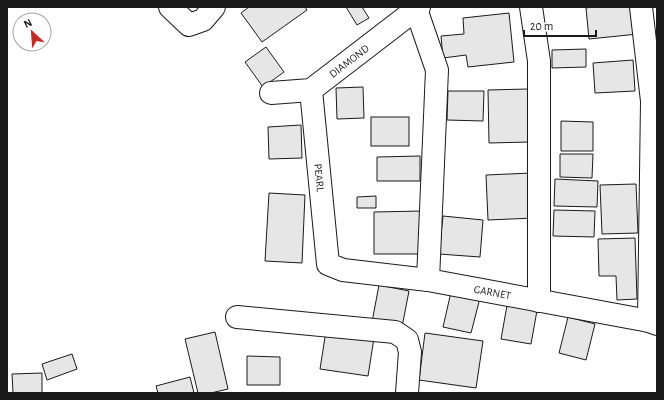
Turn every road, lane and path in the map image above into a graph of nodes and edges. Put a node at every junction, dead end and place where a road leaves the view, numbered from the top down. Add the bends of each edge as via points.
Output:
1 (170, 7) edge
2 (214, 7) edge
3 (531, 7) edge
4 (641, 7) edge
5 (418, 8) edge
6 (311, 90) junction
7 (271, 93) dead end
8 (328, 264) joint
9 (428, 280) junction
10 (539, 302) junction
11 (237, 317) dead end
12 (653, 323) edge
13 (407, 393) edge

1 - 2 street via 189,25 203,20
3 - 10 street via 539,61
4 - 12 street via 652,101
5 - 6 street, DIAMOND
5 - 9 street via 437,70
6 - 7 street
6 - 8 street, PEARL
8 - 9 street, GARNET via 342,270
9 - 10 street, GARNET
10 - 12 street, GARNET
11 - 13 street via 395,332 408,340 410,352

